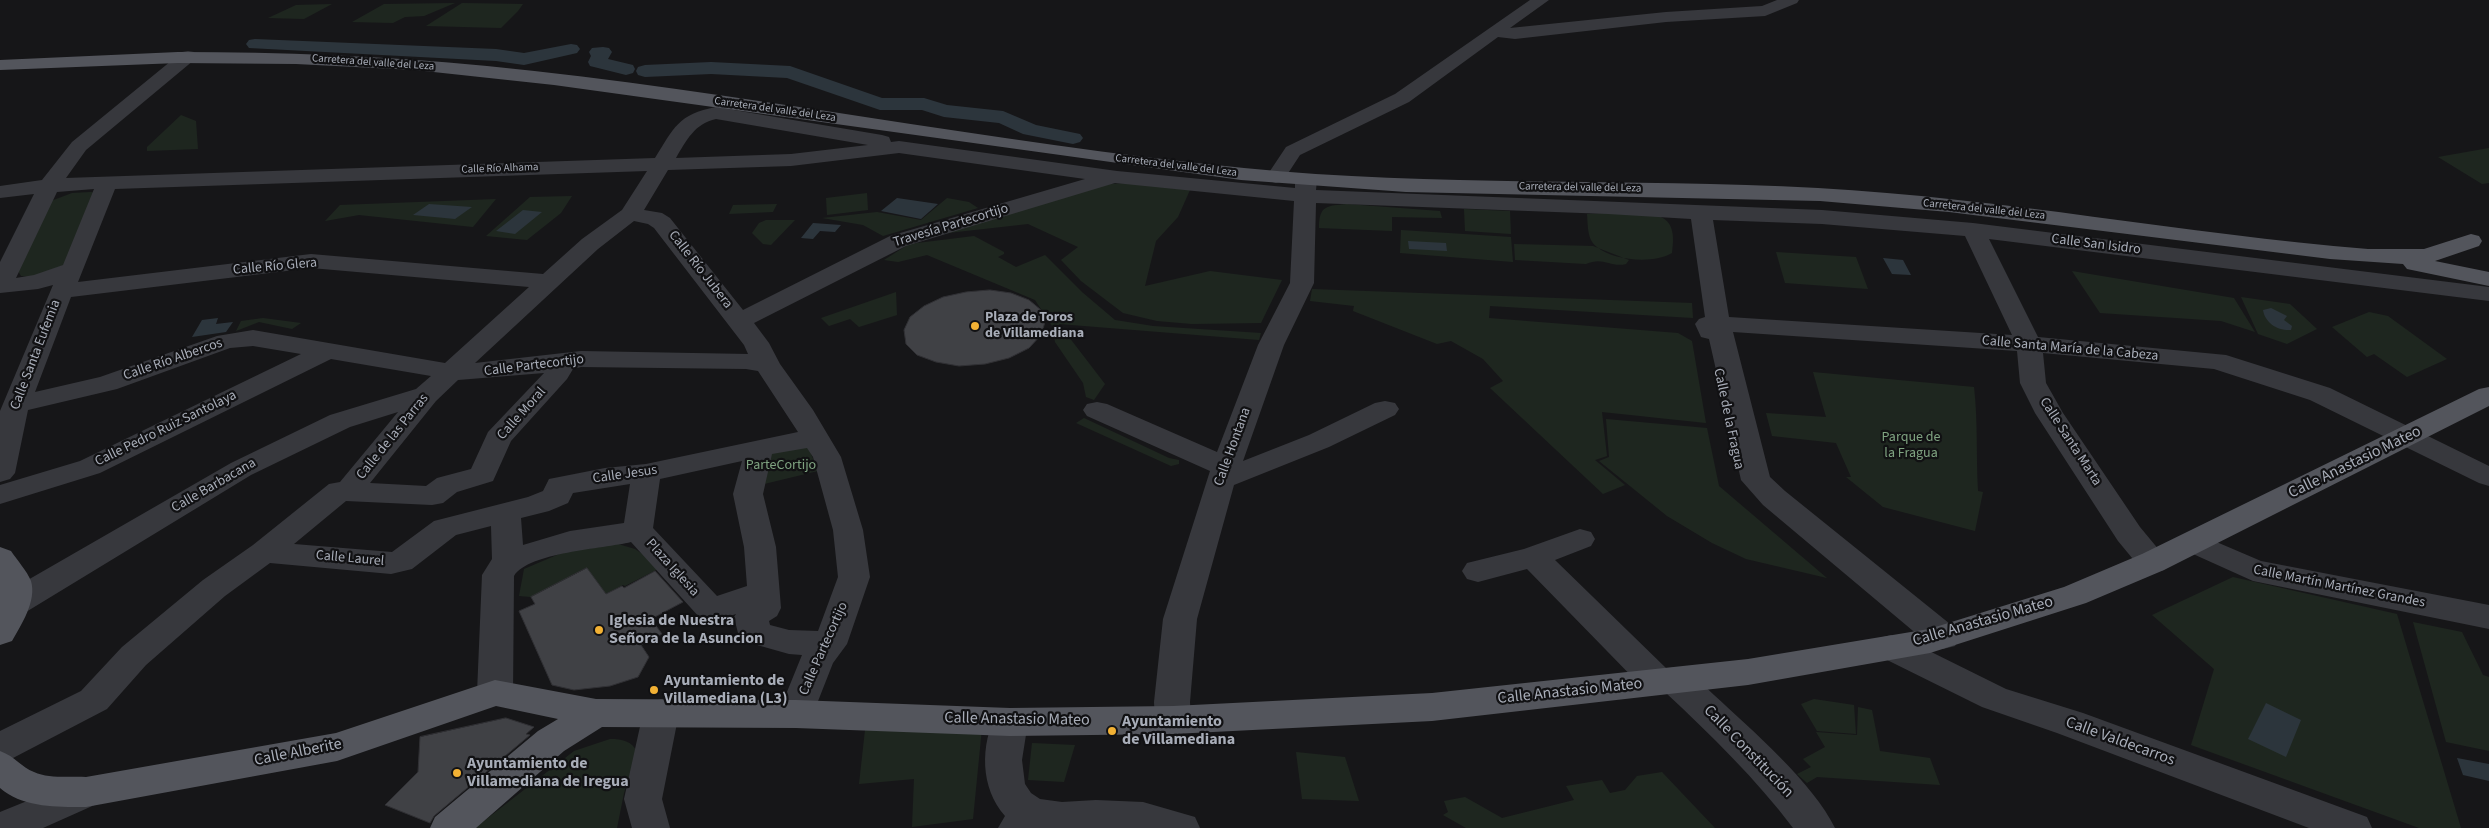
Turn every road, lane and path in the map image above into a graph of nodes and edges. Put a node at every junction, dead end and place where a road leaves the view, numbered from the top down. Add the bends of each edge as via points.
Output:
1 (1541, 0) edge
2 (1791, 0) edge
3 (1494, 31) junction
4 (188, 56) junction
5 (0, 65) edge
6 (925, 150) junction
7 (662, 164) junction
8 (1117, 176) junction
9 (1276, 177) junction
10 (91, 183) junction
11 (1306, 188) junction
12 (0, 192) edge
13 (45, 194) junction
14 (1701, 213) junction
15 (630, 214) junction
16 (1972, 230) junction
17 (2480, 236) edge
18 (2354, 254) junction
19 (2489, 271) edge
20 (2489, 279) edge
21 (66, 282) junction
22 (550, 282) junction
23 (2, 288) edge
24 (2489, 294) edge
25 (739, 321) junction
26 (1718, 324) junction
27 (2029, 344) junction
28 (327, 351) junction
29 (561, 364) junction
30 (767, 365) junction
31 (451, 372) junction
32 (426, 395) junction
33 (2489, 395) edge
34 (16, 405) junction
35 (1385, 409) dead end
36 (1097, 410) dead end
37 (2407, 437) junction
38 (816, 438) junction
39 (759, 448) junction
40 (0, 473) edge
41 (646, 473) junction
42 (1224, 473) junction
43 (2489, 477) edge
44 (348, 491) junction
45 (0, 495) edge
46 (432, 496) junction
47 (505, 513) junction
48 (445, 528) junction
49 (637, 530) junction
50 (1580, 538) dead end
51 (2193, 542) junction
52 (264, 552) junction
53 (1533, 557) junction
54 (0, 558) edge
55 (508, 560) junction
56 (2153, 562) junction
57 (1478, 571) dead end
58 (763, 592) junction
59 (7, 606) edge
60 (2489, 617) edge
61 (0, 633) edge
62 (1936, 639) junction
63 (830, 644) junction
64 (1891, 647) junction
65 (1666, 681) junction
66 (495, 693) junction
67 (596, 713) junction
68 (661, 713) junction
69 (796, 714) junction
70 (1173, 720) junction
71 (1010, 722) junction
72 (0, 748) edge
73 (0, 766) edge
74 (86, 792) junction
75 (1062, 817) junction
76 (47, 819) edge
77 (1144, 823) edge
78 (3, 828) edge
79 (449, 828) edge
80 (651, 828) edge
81 (1017, 828) edge
82 (1181, 828) edge
83 (1816, 828) edge
84 (2353, 828) edge

1 - 3 street
2 - 3 street via 1765,11 1666,17 1515,34
3 - 9 street via 1402,98 1293,151
4 - 5 main road, Carretera del valle del Leza
4 - 9 main road, Carretera del valle del Leza via 313,58 483,71 689,97 1033,148
4 - 13 street via 79,146
6 - 7 street, Calle Río Alhama via 899,147 791,160
6 - 7 street, Calle de las Parras via 716,113 700,116 682,131
6 - 8 street, Calle San Isidro
7 - 10 street, Calle Río Alhama
7 - 15 street, Calle de las Parras
8 - 11 street, Calle San Isidro
8 - 25 street, Travesía Partecortijo via 898,241
9 - 11 main road, Carretera del valle del Leza
10 - 13 street
10 - 21 street, Calle Santa Eufemia via 105,188
11 - 14 street, Calle San Isidro
11 - 18 main road, Carretera del valle del Leza via 1400,185 1765,192 1894,200
11 - 42 street, Calle Hontana via 1302,283 1271,345
12 - 13 street
13 - 23 street
14 - 16 street, Calle San Isidro via 1822,217
14 - 26 street
15 - 22 street, Calle de las Parras via 590,244
15 - 25 street, Calle Río Jubera via 654,218 662,223
16 - 24 street, Calle San Isidro
16 - 27 street, Calle Santa Marta
17 - 18 main road via 2444,253 2418,256
17 - 19 main road via 2470,249 2476,260
18 - 20 main road
21 - 22 street, Calle Río Glera via 311,261
21 - 23 street, Calle Río Glera
21 - 34 street, Calle Santa Eufemia
22 - 31 street, Calle de las Parras
25 - 30 street, Calle Partecortijo via 756,343
26 - 27 street, Calle Santa María de la Cabeza
26 - 62 street via 1756,480
27 - 37 street, Calle Santa María de la Cabeza via 2217,361 2320,394
27 - 56 street, Calle Santa Marta via 2033,384 2049,413 2130,534
28 - 31 street, Calle Río Albercos
28 - 34 street, Calle Río Albercos via 254,338 226,341 108,383
28 - 45 street, Calle Pedro Ruiz Santolaya via 90,466
29 - 30 street, Calle Partecortijo via 581,359 618,359 746,361
29 - 31 street, Calle Partecortijo via 474,373
29 - 46 street, Calle Moral via 558,373 498,438 483,475 447,485
30 - 38 street, Calle Partecortijo
31 - 32 street, Calle de las Parras
32 - 44 street, Calle de las Parras
32 - 59 street, Calle Barbacana via 340,421 241,469
33 - 37 main road, Calle Anastasio Mateo
34 - 40 street, Calle Santa Eufemia
35 - 42 street via 1319,441
36 - 42 street
37 - 43 street, Calle Santa María de la Cabeza
37 - 51 main road, Calle Anastasio Mateo
38 - 39 street, Calle Jesus
38 - 63 street, Calle Partecortijo via 827,457 848,530 854,577
39 - 41 street, Calle Jesus
39 - 58 street via 748,494 760,547
41 - 47 street, Calle Jesus via 559,486 557,496
41 - 49 street, Plaza Iglesia via 642,518
42 - 70 street, Calle Hontana via 1180,619
44 - 46 street
44 - 52 street, Calle de las Parras via 339,491
46 - 48 street via 437,499 434,520
47 - 48 street, Calle Jesus
47 - 55 street
48 - 52 street, Calle Laurel via 401,562
49 - 55 street, Plaza Iglesia via 570,541
49 - 58 street, Plaza Iglesia via 712,610
50 - 53 street
51 - 56 main road, Calle Anastasio Mateo
51 - 60 street, Calle Martín Martínez Grandes via 2253,570
52 - 72 street, Calle de las Parras via 214,588 134,656 94,700
53 - 57 street
53 - 65 street, Calle Constitución
54 - 59 main road via 15,582
55 - 66 street via 498,575
56 - 62 main road, Calle Anastasio Mateo via 2075,595
58 - 63 street via 765,608 750,617 755,632 788,642
59 - 61 main road
62 - 64 main road, Calle Anastasio Mateo
63 - 69 street, Calle Partecortijo via 818,657
64 - 65 main road, Calle Anastasio Mateo via 1748,672
64 - 84 street, Calle Valdecarros via 1994,698
65 - 70 main road, Calle Anastasio Mateo via 1432,707
65 - 83 street, Calle Constitución via 1704,706 1790,793
66 - 67 main road
66 - 74 main road, Calle Alberite via 337,747
67 - 68 main road, Calle Anastasio Mateo
67 - 79 main road via 551,741
68 - 69 main road, Calle Anastasio Mateo
68 - 80 street via 643,798
69 - 71 main road, Calle Anastasio Mateo
70 - 71 main road, Calle Anastasio Mateo
71 - 75 street via 1002,762 1009,795 1030,813
73 - 74 main road, Calle Alberite via 21,784 47,791
74 - 76 street
75 - 77 street
75 - 81 street
76 - 78 street
77 - 82 street

